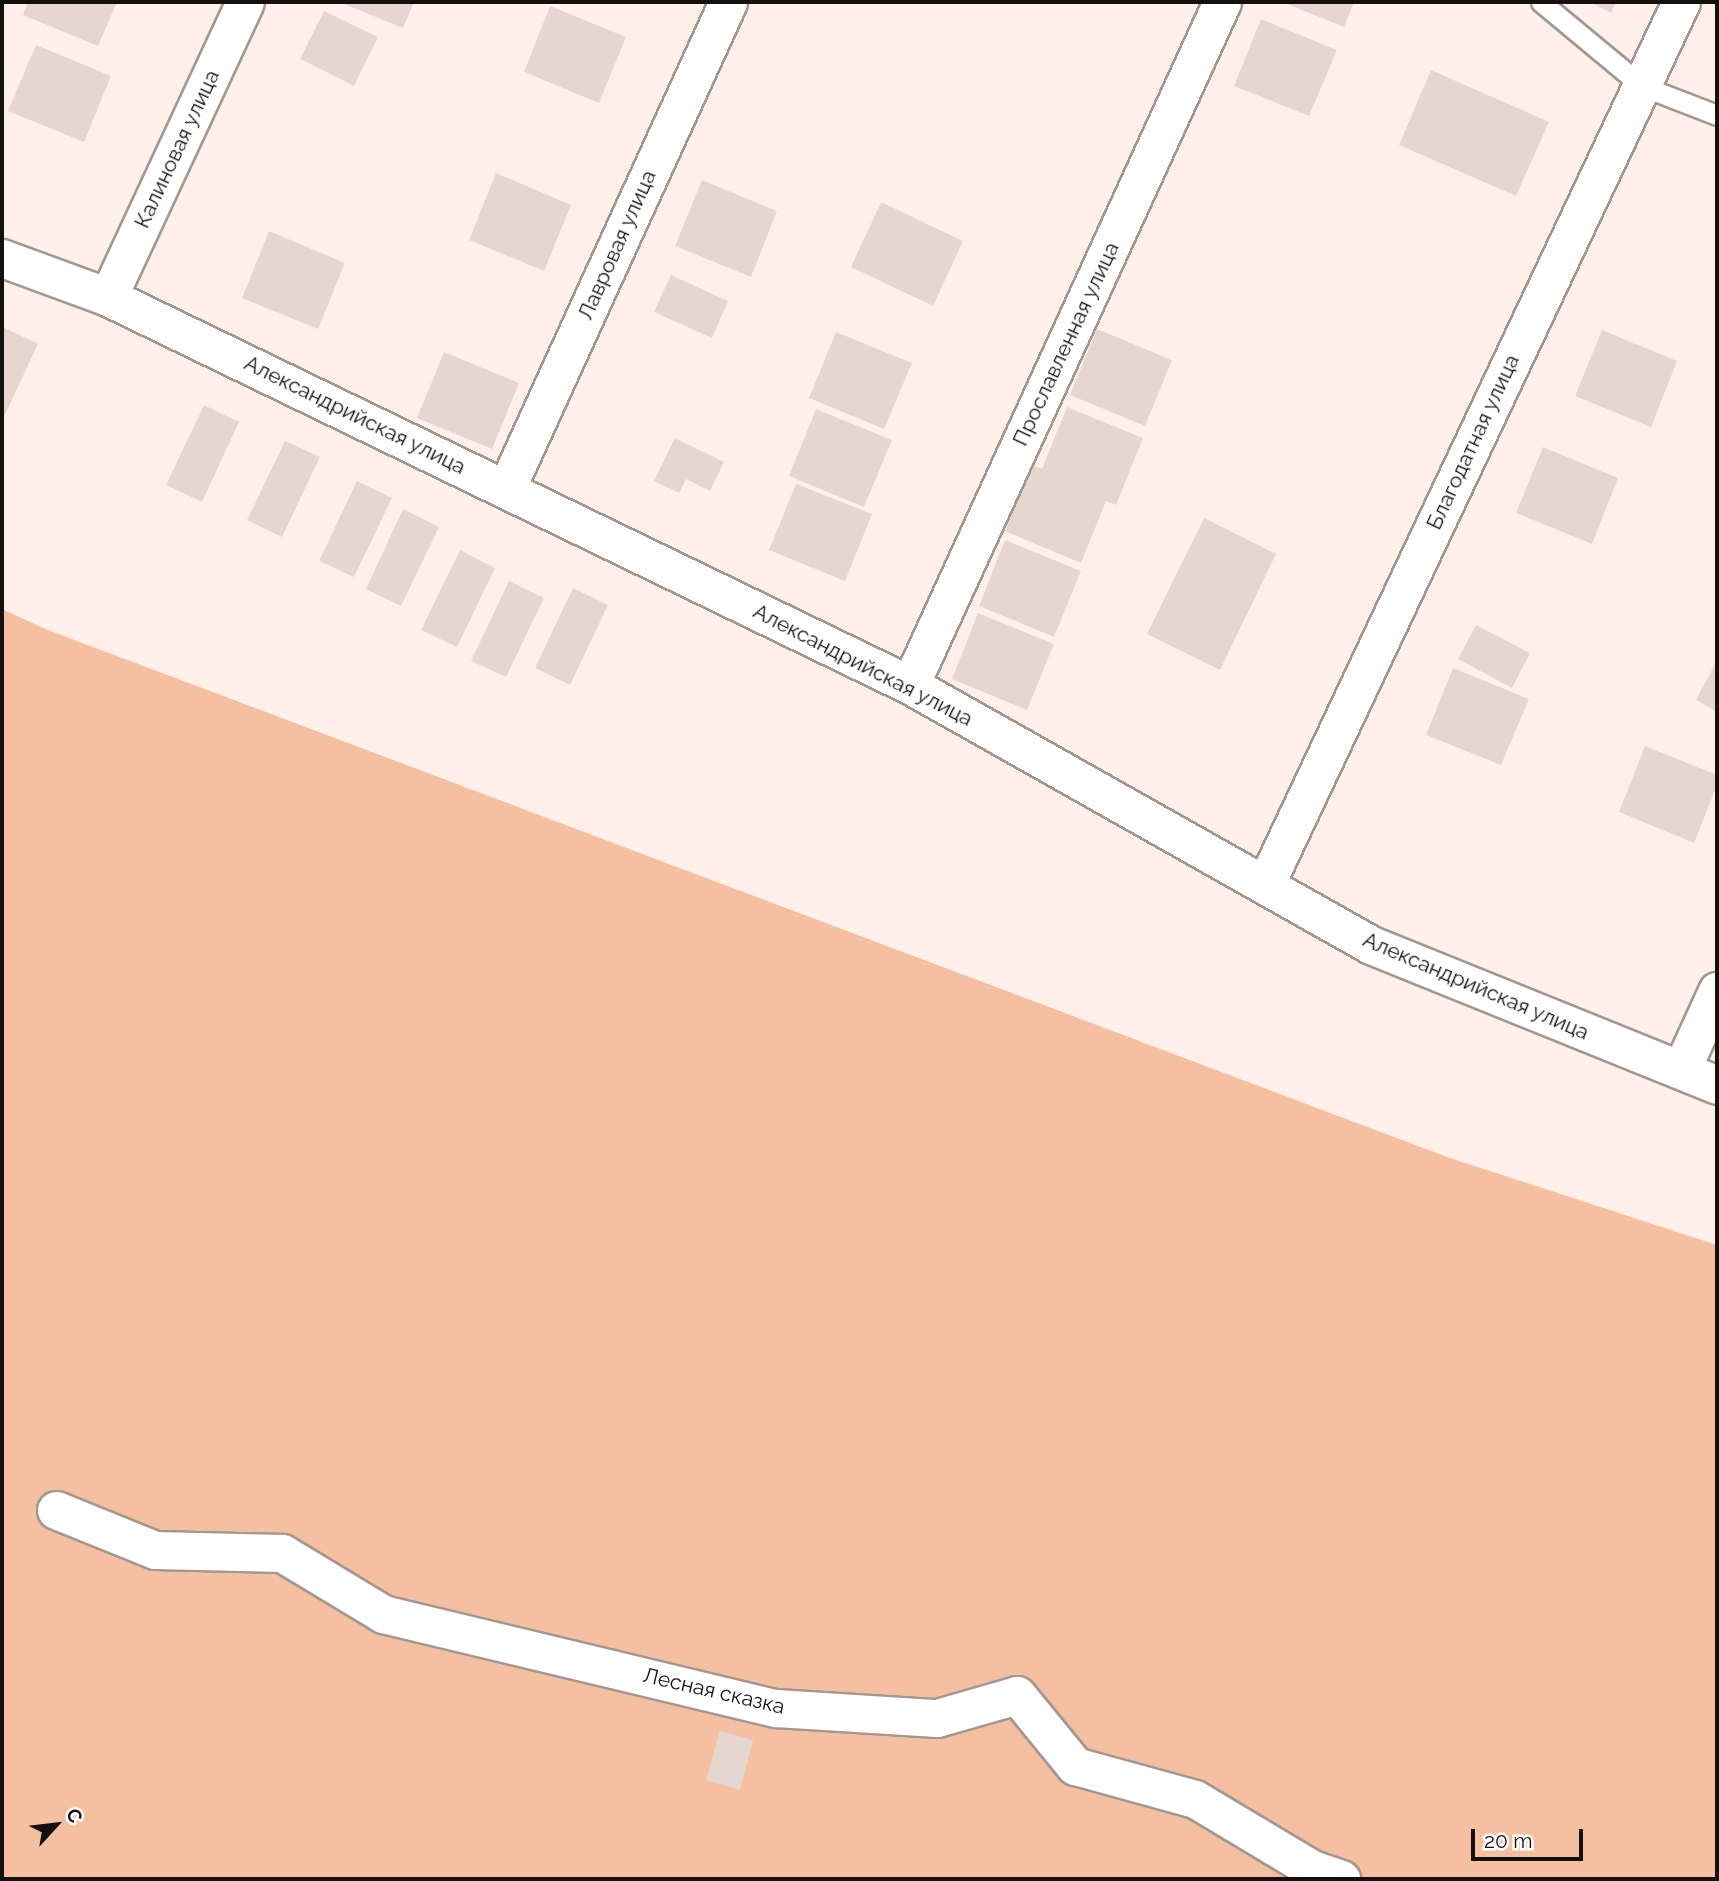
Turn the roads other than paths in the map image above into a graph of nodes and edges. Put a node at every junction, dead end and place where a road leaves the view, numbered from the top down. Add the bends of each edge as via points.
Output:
1 (245, 2) edge
2 (728, 2) edge
3 (1222, 2) edge
4 (1541, 2) edge
5 (1682, 2) edge
6 (1642, 86) junction
7 (1717, 115) edge
8 (2, 258) edge
9 (108, 297) junction
10 (507, 488) junction
11 (910, 685) junction
12 (1266, 883) junction
13 (1717, 991) edge
14 (1681, 1070) junction
15 (1717, 1085) edge
16 (56, 1510) dead end
17 (1342, 1879) edge

1 - 9 street, Калиновая улица
2 - 10 street, Лавровая улица
3 - 11 street, Прославленная улица
4 - 6 lane
5 - 6 street, Благодатная улица
6 - 7 lane
6 - 12 street, Благодатная улица
8 - 9 street, Александрийская улица
9 - 10 street, Александрийская улица
10 - 11 street, Александрийская улица
11 - 12 street, Александрийская улица
12 - 14 street, Александрийская улица via 1371,945
13 - 14 street
14 - 15 street, Александрийская улица
16 - 17 street, Лесная сказка via 155,1550 282,1553 383,1614 776,1708 937,1718 1017,1695 1075,1766 1195,1798 1312,1869

